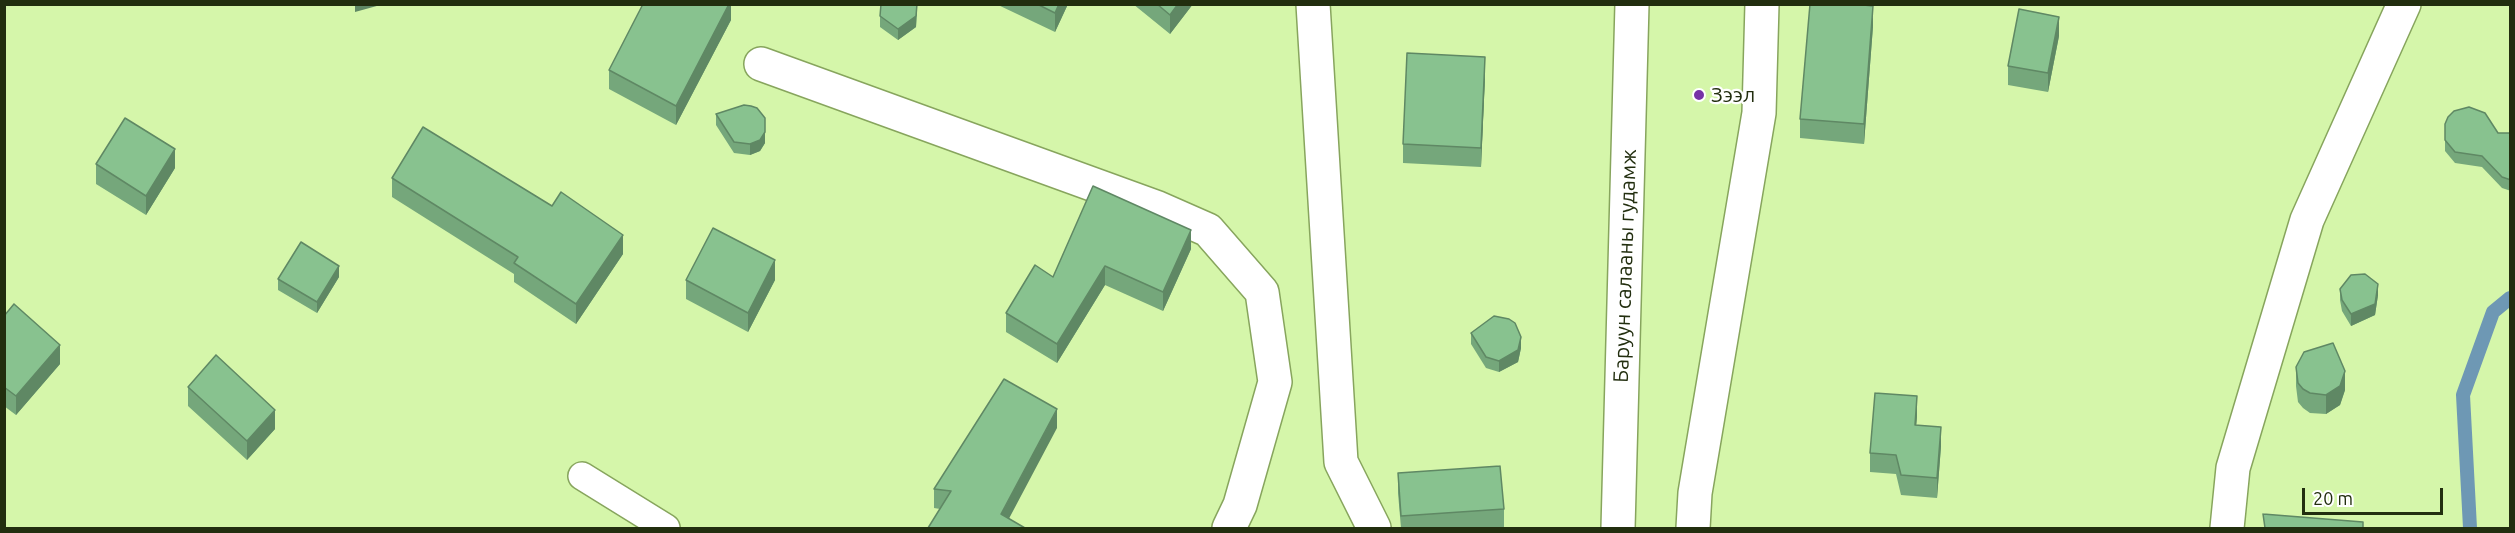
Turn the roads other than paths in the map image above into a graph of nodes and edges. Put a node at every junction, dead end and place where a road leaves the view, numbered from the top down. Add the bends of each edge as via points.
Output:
1 (1632, 4) edge
2 (1762, 4) edge
3 (2404, 4) edge
4 (1307, 12) edge
5 (761, 64) dead end
6 (582, 476) dead end
7 (666, 528) edge
8 (1229, 528) edge
9 (1374, 528) edge
10 (1618, 528) edge
11 (1693, 528) edge
12 (2227, 528) edge

1 - 10 street, Баруун салааны гудамж
2 - 11 street via 1759,113 1695,493
3 - 12 street via 2307,220 2233,468
4 - 9 street via 1341,462
5 - 8 street via 1158,208 1208,230 1262,292 1275,382 1240,505
6 - 7 lane

